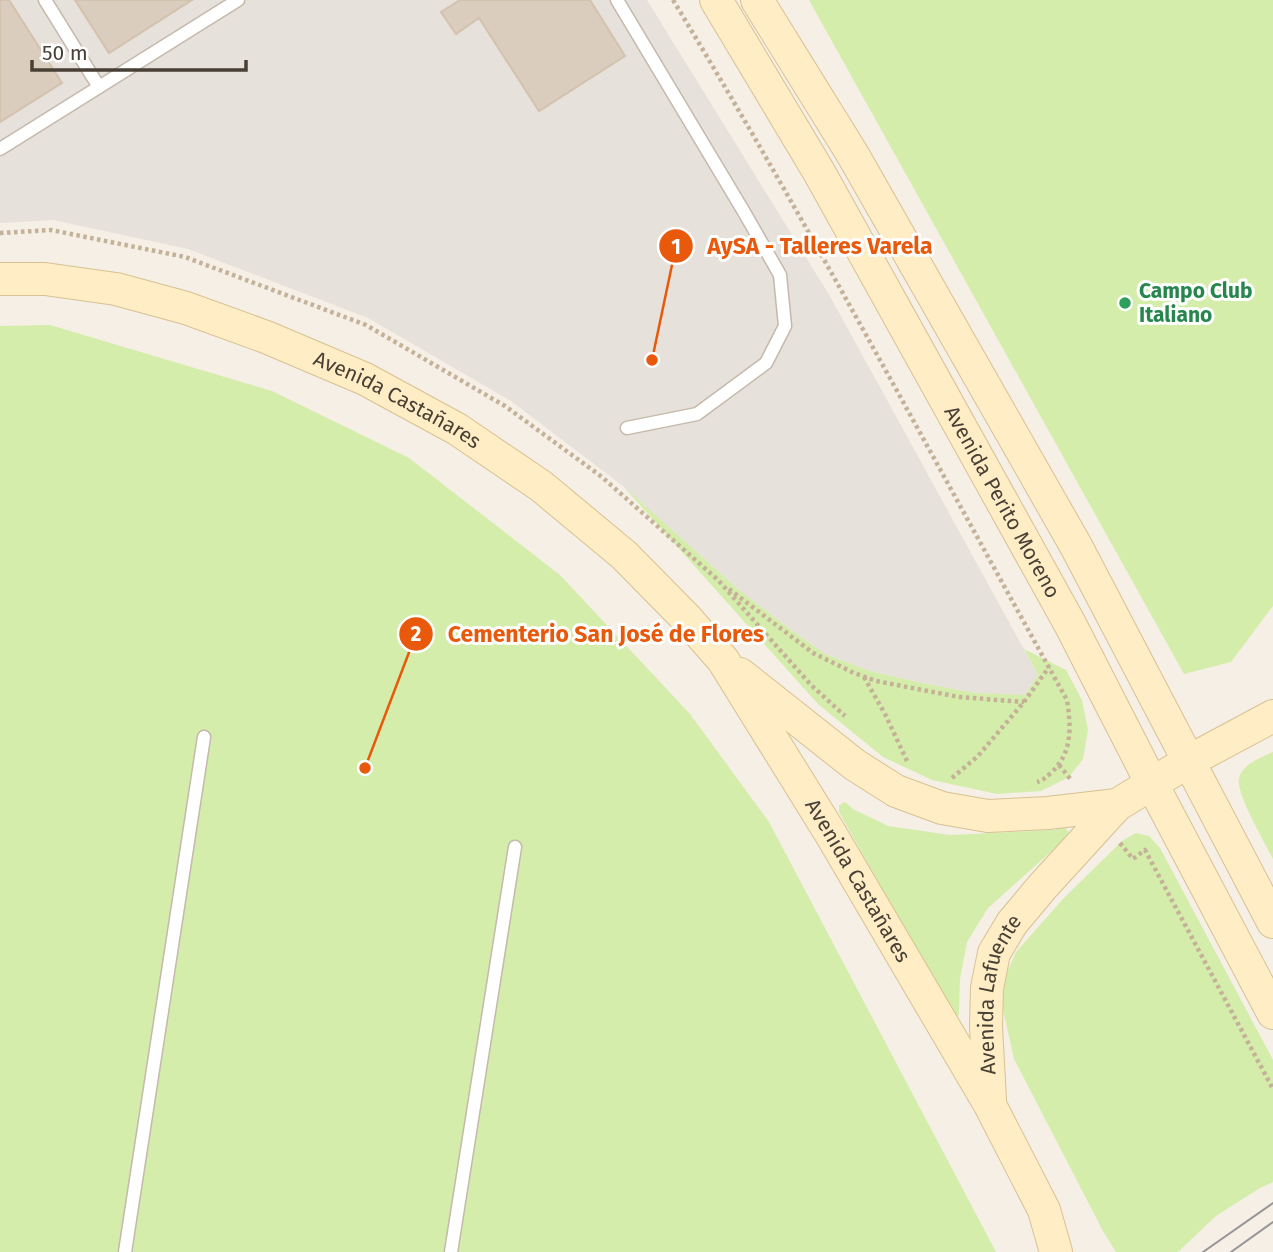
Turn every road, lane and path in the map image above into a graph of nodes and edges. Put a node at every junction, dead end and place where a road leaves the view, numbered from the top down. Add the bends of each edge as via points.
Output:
1 (45, 0) edge
2 (238, 0) edge
3 (617, 0) edge
4 (673, 0) edge
5 (716, 0) edge
6 (757, 0) edge
7 (99, 87) junction
8 (0, 149) edge
9 (0, 233) edge
10 (0, 279) edge
11 (627, 428) dead end
12 (718, 580) junction
13 (723, 660) junction
14 (1049, 667) junction
15 (863, 676) junction
16 (1024, 702) junction
17 (1273, 716) edge
18 (852, 722) dead end
19 (204, 737) dead end
20 (896, 754) dead end
21 (907, 761) junction
22 (1189, 761) junction
23 (1059, 765) junction
24 (918, 766) dead end
25 (940, 774) dead end
26 (952, 778) junction
27 (963, 780) dead end
28 (1034, 783) dead end
29 (1152, 784) junction
30 (1104, 811) junction
31 (515, 847) dead end
32 (1273, 922) edge
33 (1273, 1013) edge
34 (1273, 1089) edge
35 (990, 1104) junction
36 (1044, 1210) junction
37 (125, 1252) edge
38 (452, 1252) edge
39 (1056, 1252) edge
40 (1078, 1252) edge

1 - 7 lane
2 - 7 lane
3 - 11 lane via 780,275 785,326 766,363 697,414
4 - 14 path via 870,342
5 - 29 main road, Avenida Perito Moreno via 819,172 1070,624
6 - 22 main road, Avenida Perito Moreno via 853,155 1069,534
7 - 8 lane
9 - 12 path via 51,230 185,257 366,325 505,406 602,477
10 - 13 main road, Avenida Castañares via 45,279 116,289 186,308 365,379 457,429 541,486 624,555
12 - 15 path via 813,653
12 - 18 path via 811,685
13 - 30 main road, Avenida Castañares via 855,765 896,791 942,808 988,816
13 - 35 main road, Avenida Castañares
14 - 16 path
14 - 23 path via 1067,700 1070,719 1069,745
15 - 16 path via 958,697
15 - 21 path
16 - 26 path via 978,756
17 - 22 main road
19 - 37 lane
20 - 21 path
21 - 24 path
22 - 29 main road
22 - 32 main road, Avenida Perito Moreno
23 - 28 path
23 - 30 path
25 - 26 path
26 - 27 path
29 - 30 main road
29 - 33 main road, Avenida Perito Moreno
30 - 34 path via 1133,859 1145,850
30 - 35 main road, Avenida Lafuente via 1012,923 994,953 987,988
31 - 38 lane
35 - 36 main road, Avenida Lafuente
36 - 39 main road, Avenida Lafuente
36 - 40 main road, Avenida Lafuente

